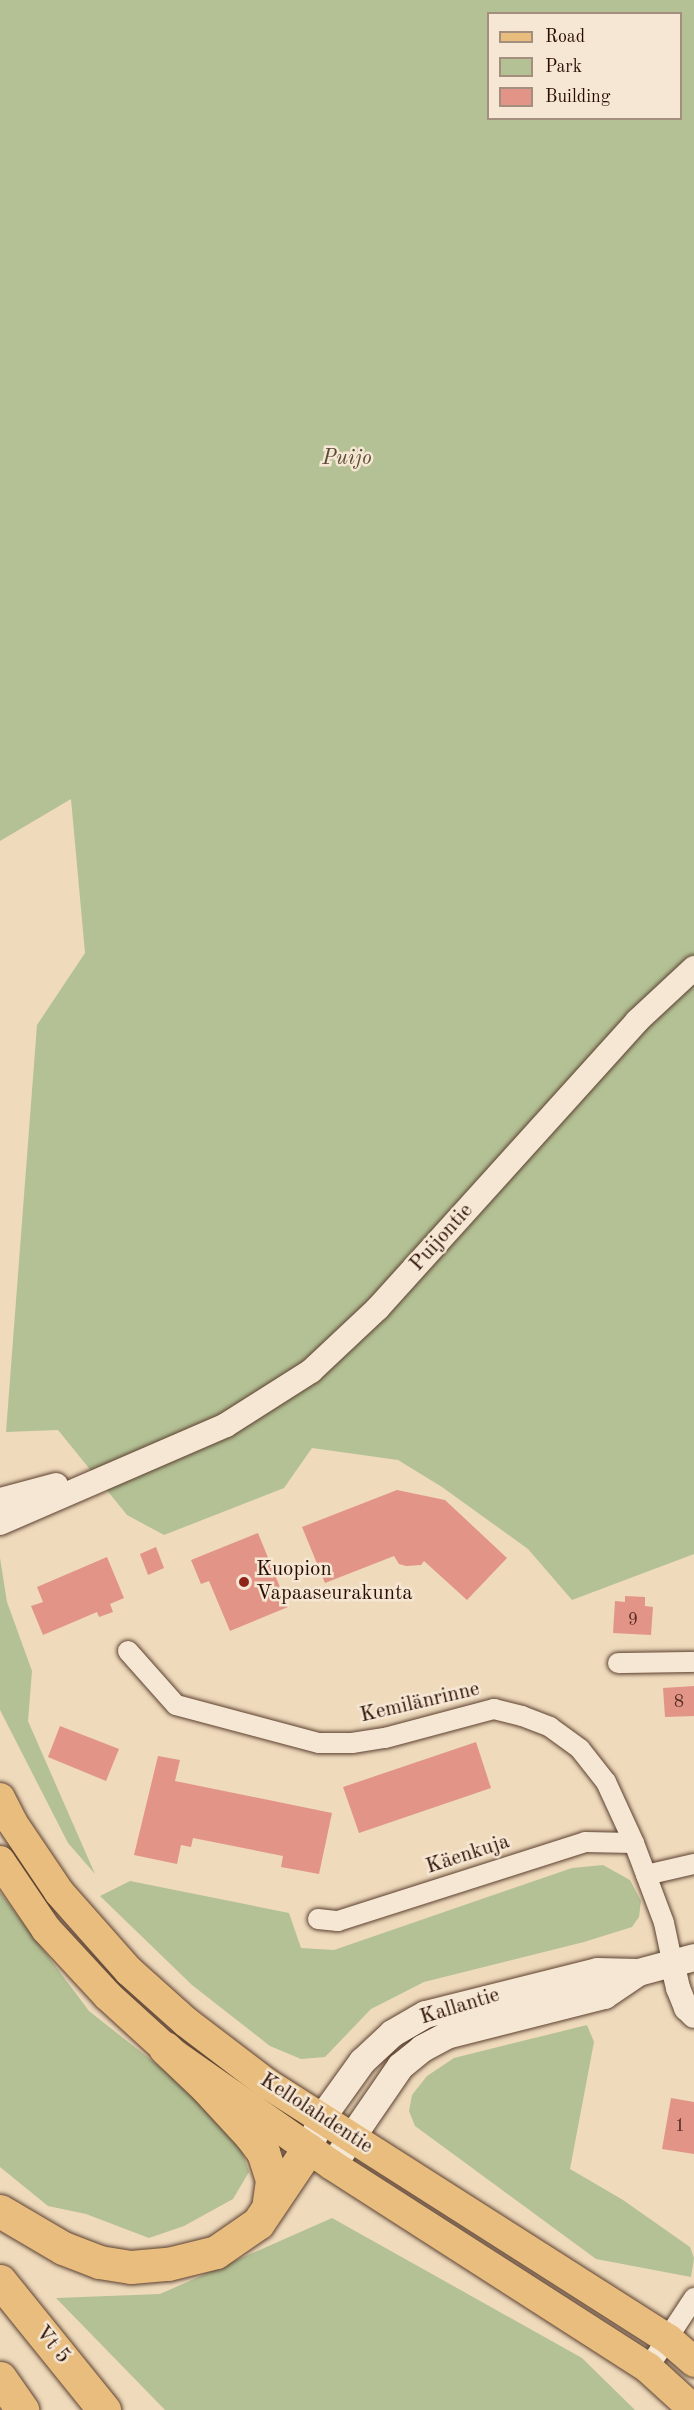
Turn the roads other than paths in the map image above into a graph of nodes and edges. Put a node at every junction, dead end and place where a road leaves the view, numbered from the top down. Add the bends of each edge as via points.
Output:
1 (694, 968) edge
2 (151, 1458) junction
3 (0, 1500) edge
4 (0, 1522) edge
5 (128, 1651) dead end
6 (694, 1662) edge
7 (618, 1663) dead end
8 (0, 1798) edge
9 (634, 1843) junction
10 (0, 1861) edge
11 (694, 1864) edge
12 (646, 1875) junction
13 (318, 1919) dead end
14 (683, 1960) edge
15 (638, 1972) junction
16 (694, 2016) edge
17 (165, 2048) junction
18 (321, 2118) junction
19 (350, 2135) junction
20 (320, 2157) junction
21 (268, 2207) junction
22 (0, 2211) edge
23 (0, 2281) edge
24 (694, 2298) edge
25 (668, 2339) junction
26 (694, 2362) edge
27 (648, 2368) junction
28 (0, 2378) edge
29 (22, 2410) edge
30 (104, 2410) edge
31 (693, 2410) edge

1 - 2 street, Puijontie via 637,1022 378,1308 311,1371 226,1425
2 - 3 street, Puijontie
2 - 4 street, Puijontie
5 - 9 street, Kemilänrinne via 176,1706 320,1743 385,1738 494,1709 522,1716 550,1727 580,1749 606,1782
6 - 7 street
8 - 18 main road, Kellolahdentie via 59,1892 129,1971 186,2022
9 - 12 street, Kemilänrinne
9 - 13 street, Käenkuja via 585,1842 338,1921
10 - 17 main road, Kellolahdentie via 46,1929 108,1996
11 - 12 street
12 - 14 street, Kemilänrinne
14 - 15 main road, Kallantie
14 - 16 street via 678,1988
15 - 18 main road, Kallantie via 597,1971 425,2014 392,2033 362,2061
15 - 19 main road, Kallantie via 604,1995 446,2035 422,2048 400,2066
17 - 20 main road, Kellolahdentie
17 - 21 highway via 252,2136 272,2180
18 - 19 main road, Kellolahdentie
18 - 20 main road, Kallantie
19 - 20 main road, Kallantie
19 - 25 main road, Kellolahdentie
20 - 21 highway
20 - 27 main road, Kellolahdentie
21 - 22 highway via 258,2223 216,2252 168,2264 131,2267 99,2262 63,2248
23 - 30 highway, Vt 5
24 - 25 street
25 - 26 main road, Kellolahdentie
25 - 27 street
27 - 31 main road, Kellolahdentie
28 - 29 highway

